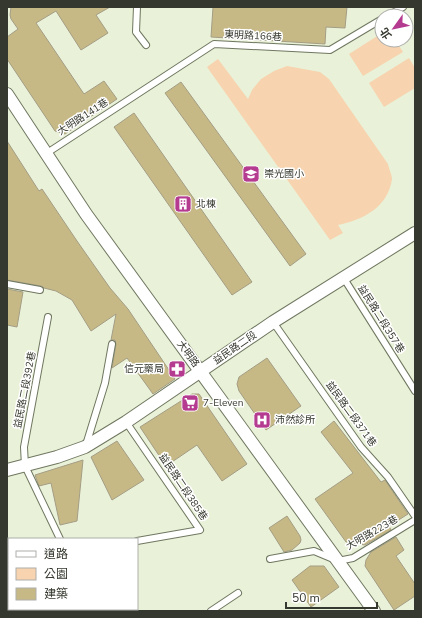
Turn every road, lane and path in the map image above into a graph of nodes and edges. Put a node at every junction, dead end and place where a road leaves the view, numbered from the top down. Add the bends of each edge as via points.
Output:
1 (137, 7) edge
2 (374, 24) edge
3 (146, 45) dead end
4 (7, 94) edge
5 (131, 97) joint
6 (47, 153) junction
7 (415, 233) edge
8 (343, 277) junction
9 (7, 284) edge
10 (40, 290) dead end
11 (48, 317) dead end
12 (273, 322) junction
13 (112, 344) dead end
14 (201, 371) junction
15 (415, 391) edge
16 (126, 422) junction
17 (85, 447) junction
18 (25, 466) junction
19 (7, 470) edge
20 (415, 516) edge
21 (415, 520) edge
22 (60, 538) edge
23 (138, 541) edge
24 (270, 559) dead end
25 (338, 561) junction
26 (238, 593) dead end
27 (211, 611) edge
28 (374, 611) edge

1 - 3 lane via 136,32
2 - 5 lane, 東明路166巷 via 330,50 214,44
4 - 6 street, 大明路
5 - 6 lane, 大明路141巷
6 - 14 street, 大明路 via 86,214
7 - 8 street, 益民路二段
8 - 12 street, 益民路二段
8 - 15 lane, 益民路二段357巷
9 - 10 lane
11 - 18 lane, 益民路二段392巷 via 24,447
12 - 14 street, 益民路二段
12 - 20 lane, 益民路二段371巷 via 361,447 388,477
13 - 17 lane via 105,383
14 - 16 street, 益民路二段
14 - 25 street, 大明路
16 - 17 street, 益民路二段
16 - 23 lane, 益民路二段385巷 via 200,530
17 - 18 street, 益民路二段
18 - 19 street, 益民路二段
18 - 22 lane
21 - 25 lane, 大明路223巷 via 353,558
24 - 25 lane via 314,551
25 - 28 street, 大明路
26 - 27 lane

